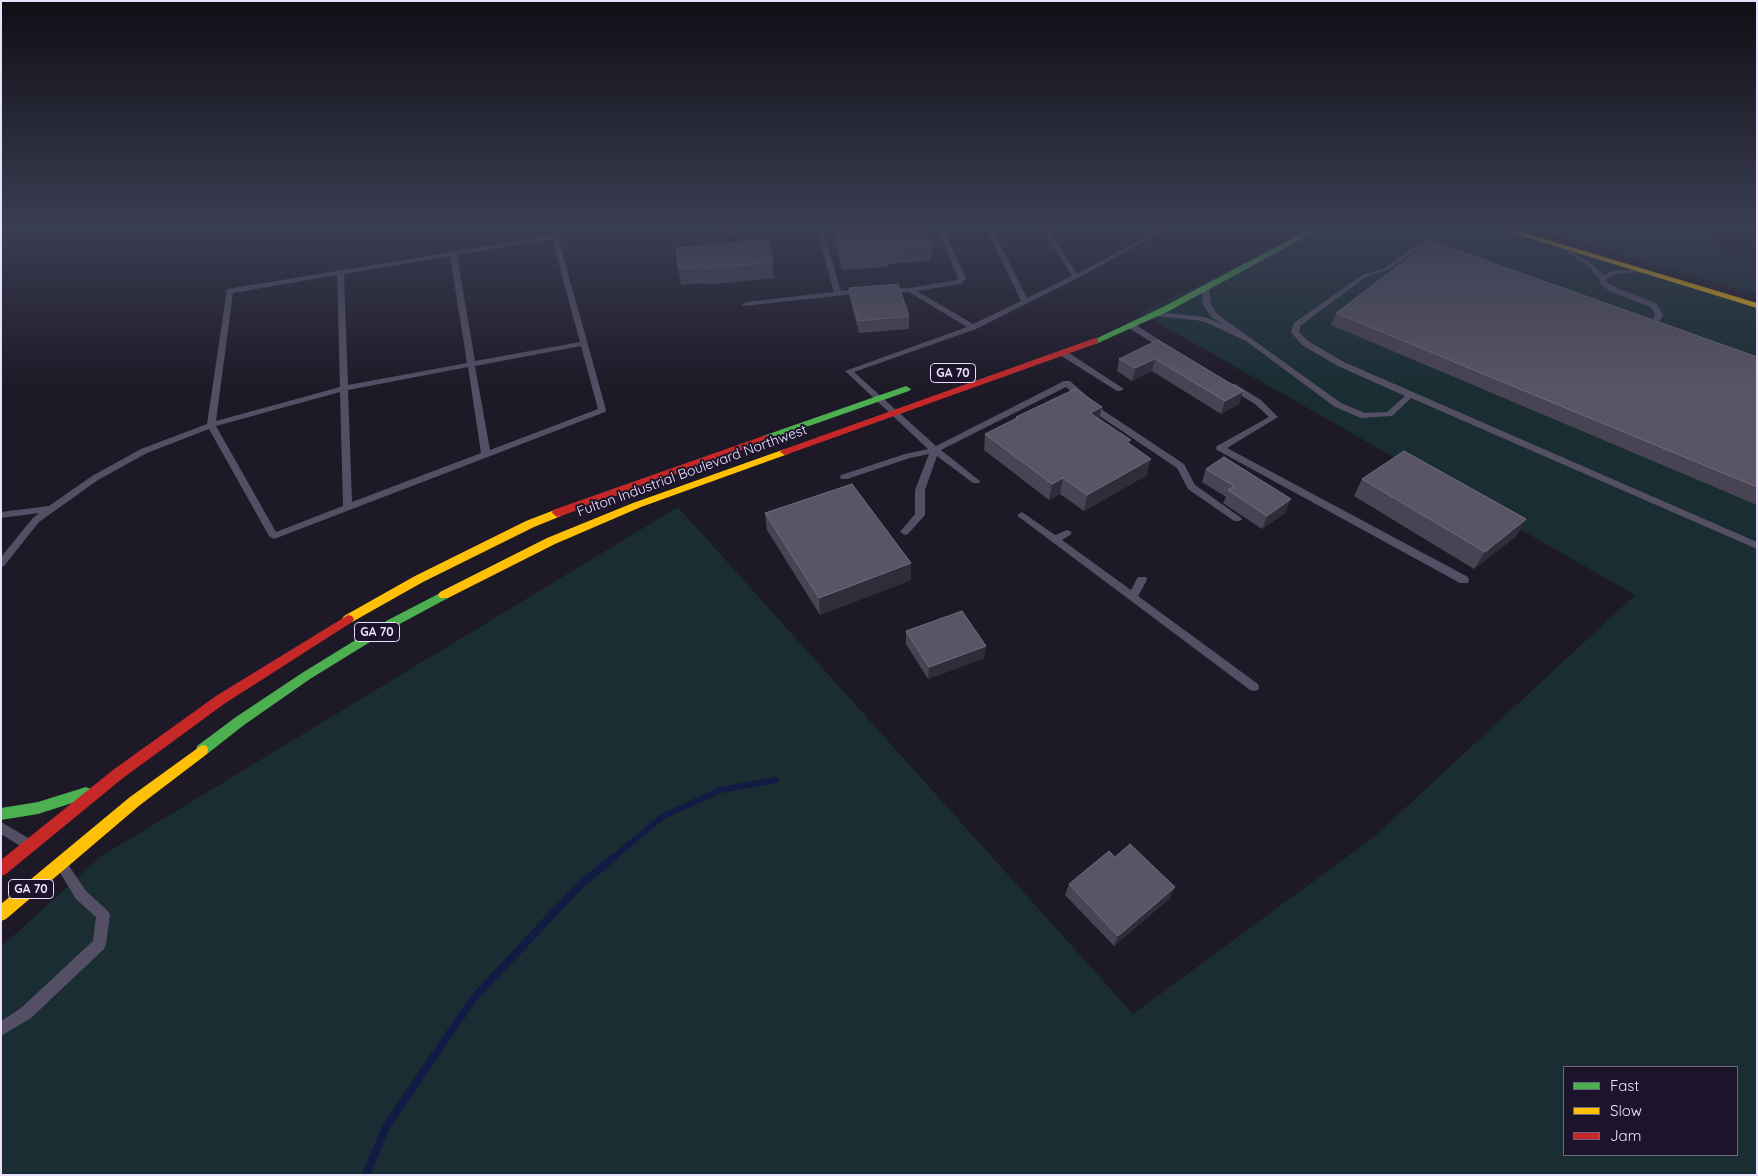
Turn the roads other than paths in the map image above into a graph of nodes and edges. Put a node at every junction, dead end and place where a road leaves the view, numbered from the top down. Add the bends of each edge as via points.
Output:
1 (280, 283) edge
2 (340, 283) edge
3 (458, 283) edge
4 (568, 283) edge
5 (835, 283) edge
6 (953, 283) edge
7 (1016, 283) edge
8 (1064, 283) edge
9 (1216, 283) edge
10 (1355, 283) edge
11 (1604, 283) edge
12 (1680, 283) edge
13 (1206, 288) junction
14 (910, 290) junction
15 (838, 294) junction
16 (1025, 302) junction
17 (746, 304) dead end
18 (1757, 306) edge
19 (1155, 314) junction
20 (1645, 320) edge
21 (1654, 324) junction
22 (1130, 325) junction
23 (973, 327) junction
24 (1663, 327) edge
25 (1249, 339) junction
26 (584, 343) junction
27 (1063, 353) junction
28 (1177, 353) edge
29 (471, 364) junction
30 (1226, 382) edge
31 (918, 385) dead end
32 (344, 388) junction
33 (1120, 389) dead end
34 (1410, 395) junction
35 (879, 399) junction
36 (895, 413) junction
37 (211, 425) junction
38 (934, 450) junction
39 (486, 455) junction
40 (844, 478) dead end
41 (976, 481) dead end
42 (52, 508) junction
43 (348, 508) junction
44 (1, 515) edge
45 (1022, 516) dead end
46 (1237, 519) dead end
47 (905, 532) dead end
48 (1067, 533) dead end
49 (1055, 540) junction
50 (1757, 546) edge
51 (1, 564) edge
52 (1142, 580) dead end
53 (1464, 580) dead end
54 (1132, 597) junction
55 (1254, 687) dead end
56 (101, 788) junction
57 (1, 814) edge
58 (1, 827) edge
59 (30, 845) junction
60 (53, 859) junction
61 (1, 869) edge
62 (1, 914) edge
63 (1, 1029) edge

1 - 37 lane via 230,291
2 - 32 lane
3 - 29 lane
4 - 26 lane
5 - 15 lane
6 - 14 lane
7 - 16 lane
8 - 16 lane
9 - 13 main road, Fulton Industrial Boulevard Northwest / GA 70
10 - 34 lane via 1297,325 1295,332 1305,343 1341,364
11 - 21 lane via 1654,306 1659,315
12 - 18 main road
13 - 19 main road, Fulton Industrial Boulevard Northwest / GA 70
13 - 25 lane via 1207,304 1214,314
14 - 15 lane
14 - 23 lane
15 - 17 lane
16 - 23 lane
19 - 22 main road, Fulton Industrial Boulevard Northwest / GA 70
19 - 25 lane via 1206,319
20 - 21 lane
21 - 24 lane
22 - 27 main road, Fulton Industrial Boulevard Northwest / GA 70
22 - 28 lane
23 - 35 lane via 849,371
25 - 34 lane via 1338,405 1364,416 1389,414
26 - 29 lane
26 - 39 lane via 602,410
27 - 33 lane
27 - 36 main road, Fulton Industrial Boulevard Northwest / GA 70
29 - 32 lane
29 - 39 lane
30 - 53 lane via 1258,402 1274,417 1220,448
31 - 35 main road, Fulton Industrial Boulevard Northwest / GA 70
32 - 37 lane
32 - 43 lane
34 - 50 lane
35 - 36 lane
35 - 56 main road, Fulton Industrial Boulevard Northwest / GA 70 via 610,492 460,557 376,602 259,674
36 - 38 lane
36 - 60 main road, Fulton Industrial Boulevard Northwest / GA 70 via 637,505 551,541 447,593 392,623 262,706
37 - 42 lane via 144,451 95,478
37 - 43 lane via 274,536
38 - 40 lane
38 - 41 lane
38 - 46 lane via 1067,383 1101,413 1180,466 1191,487
38 - 47 lane via 920,490 920,515
39 - 43 lane
42 - 44 lane
42 - 51 lane via 36,520
45 - 49 lane
48 - 49 lane
49 - 54 lane
52 - 54 lane
54 - 55 lane
56 - 57 main road via 38,808
56 - 59 main road, Fulton Industrial Boulevard Northwest / GA 70
58 - 59 lane
59 - 60 lane
59 - 61 main road, Fulton Industrial Boulevard Northwest / GA 70
60 - 62 main road, Fulton Industrial Boulevard Northwest / GA 70
60 - 63 lane via 81,895 103,915 98,944 26,1013

